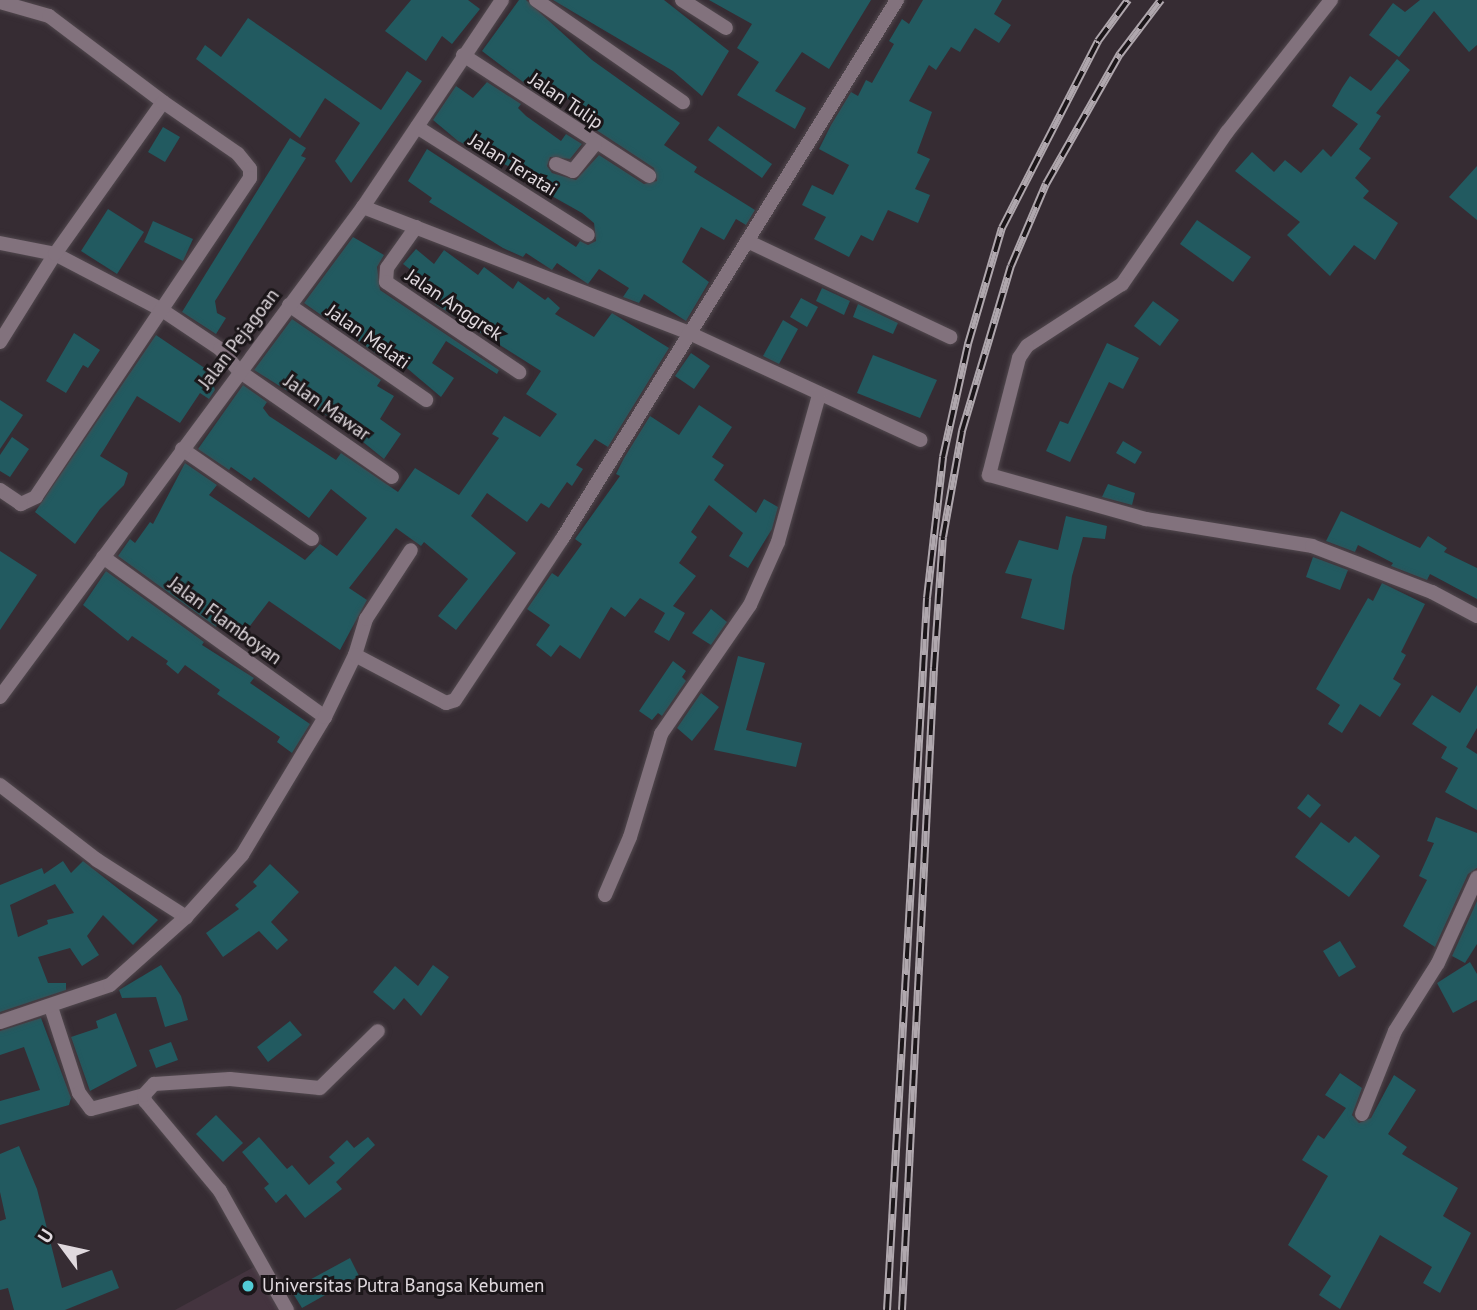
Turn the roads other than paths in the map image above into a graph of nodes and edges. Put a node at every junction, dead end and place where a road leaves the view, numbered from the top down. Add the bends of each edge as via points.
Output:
1 (502, 0) edge
2 (536, 0) edge
3 (682, 0) edge
4 (897, 0) edge
5 (1331, 0) edge
6 (0, 2) edge
7 (726, 28) dead end
8 (463, 55) junction
9 (163, 102) junction
10 (682, 102) dead end
11 (417, 127) junction
12 (595, 144) junction
13 (556, 164) dead end
14 (649, 176) dead end
15 (363, 206) junction
16 (416, 228) junction
17 (588, 235) dead end
18 (747, 241) junction
19 (0, 243) edge
20 (55, 254) junction
21 (289, 305) junction
22 (162, 310) junction
23 (689, 333) junction
24 (950, 337) dead end
25 (0, 342) edge
26 (239, 370) junction
27 (519, 372) dead end
28 (819, 395) junction
29 (426, 400) dead end
30 (921, 440) dead end
31 (182, 449) junction
32 (392, 477) dead end
33 (0, 491) edge
34 (312, 539) dead end
35 (411, 550) dead end
36 (103, 557) junction
37 (1477, 616) edge
38 (355, 655) junction
39 (0, 697) edge
40 (325, 717) junction
41 (0, 785) edge
42 (1477, 878) edge
43 (604, 895) dead end
44 (186, 918) junction
45 (51, 1007) junction
46 (0, 1022) edge
47 (378, 1031) dead end
48 (144, 1095) junction
49 (1362, 1114) dead end
50 (287, 1310) edge

1 - 8 street, Jalan Pejagoan
2 - 10 street
3 - 7 street
4 - 18 street
5 - 37 street via 1227,132 1122,284 1027,346 1019,358 989,475 1146,519 1312,546 1432,592
6 - 9 street via 49,16
8 - 11 street, Jalan Pejagoan
8 - 12 street, Jalan Tulip
9 - 20 street
9 - 22 street via 238,154 250,169 250,178
11 - 15 street, Jalan Pejagoan
11 - 17 street, Jalan Teratai
12 - 13 street via 573,172
12 - 14 street, Jalan Tulip
15 - 16 street
15 - 21 street, Jalan Pejagoan
16 - 23 street
16 - 27 street, Jalan Anggrek via 387,268 386,282
18 - 23 street
18 - 24 street
19 - 20 street, Jalan Mawar
20 - 22 street, Jalan Mawar
20 - 25 street
21 - 26 street, Jalan Pejagoan
21 - 29 street, Jalan Melati
22 - 26 street, Jalan Mawar via 220,349
22 - 33 street via 36,497 21,504
23 - 28 street
23 - 38 street via 455,700 446,703
26 - 31 street, Jalan Pejagoan
26 - 32 street, Jalan Mawar
28 - 30 street
28 - 43 street via 778,542 750,605 661,734 630,838
31 - 34 street
31 - 36 street, Jalan Pejagoan
35 - 38 street via 366,619
36 - 39 street, Jalan Pejagoan
36 - 40 street, Jalan Flamboyan
38 - 40 street
40 - 44 street via 242,855
41 - 44 street via 97,860
42 - 49 street via 1438,963 1395,1031
44 - 45 street via 110,985
45 - 46 street
45 - 48 street via 79,1093 91,1109
47 - 48 street via 320,1088 230,1079 154,1084
48 - 50 street via 220,1191

